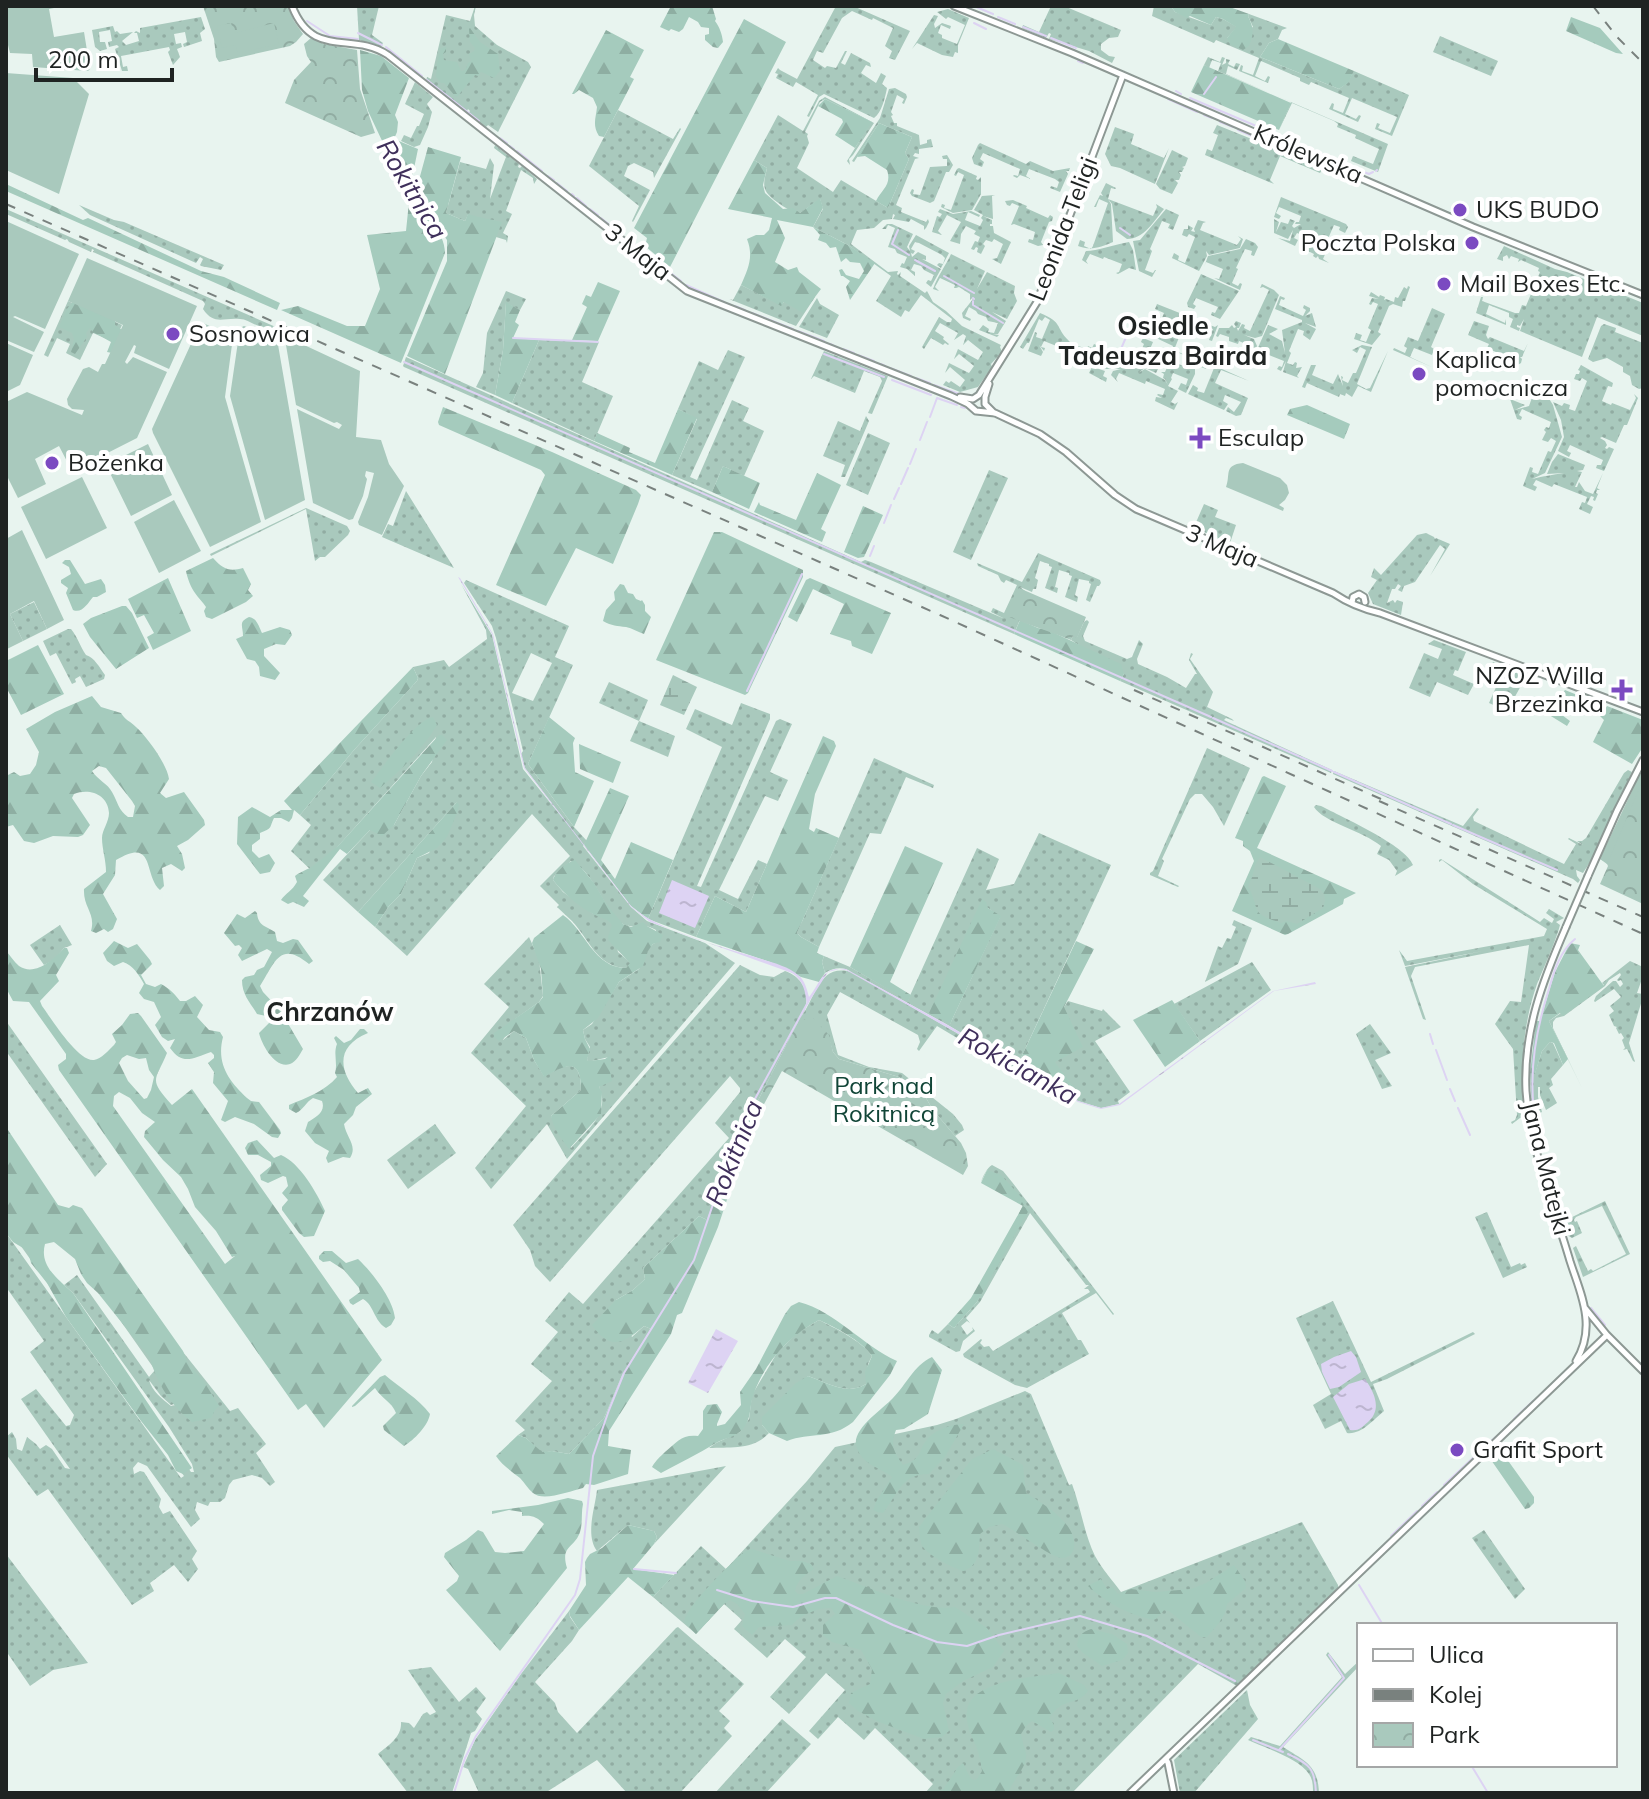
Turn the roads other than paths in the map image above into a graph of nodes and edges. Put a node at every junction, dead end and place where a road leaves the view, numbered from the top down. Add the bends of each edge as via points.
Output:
1 (292, 6) edge
2 (954, 6) edge
3 (962, 6) edge
4 (973, 13) junction
5 (1123, 75) junction
6 (1643, 295) edge
7 (992, 377) junction
8 (951, 396) junction
9 (976, 398) junction
10 (985, 403) junction
11 (972, 406) junction
12 (980, 411) junction
13 (995, 413) junction
14 (1333, 593) junction
15 (1354, 596) junction
16 (1352, 604) junction
17 (1363, 604) junction
18 (1642, 713) edge
19 (1643, 760) edge
20 (1584, 1307) junction
21 (1607, 1335) junction
22 (1572, 1368) junction
23 (1643, 1371) edge
24 (1166, 1759) junction
25 (1130, 1793) edge
26 (1174, 1793) edge

1 - 8 street, 3 Maja via 315,36 388,55 687,291
2 - 4 street, Królewska
3 - 4 street, Królewska
4 - 5 street, Królewska
5 - 6 street, Królewska
5 - 7 street, Leonida Teligi via 1041,292
7 - 9 street, Leonida Teligi
7 - 10 street, Leonida Teligi
8 - 9 street, 3 Maja
8 - 11 street, 3 Maja
9 - 10 street, 3 Maja
9 - 11 street
10 - 12 street
10 - 13 street, 3 Maja
11 - 12 street, 3 Maja
12 - 13 street, 3 Maja
13 - 14 street, 3 Maja via 1049,440 1136,509
14 - 15 street, 3 Maja
14 - 16 street, 3 Maja
15 - 16 street
15 - 17 street via 1362,595
16 - 17 street, 3 Maja
17 - 18 street
19 - 20 street, Jana Matejki, bridge via 1544,979 1527,1047 1530,1122
20 - 21 street
20 - 22 street, Jana Matejki via 1586,1336
21 - 22 street
21 - 23 street
22 - 24 street
24 - 25 street
24 - 26 street

